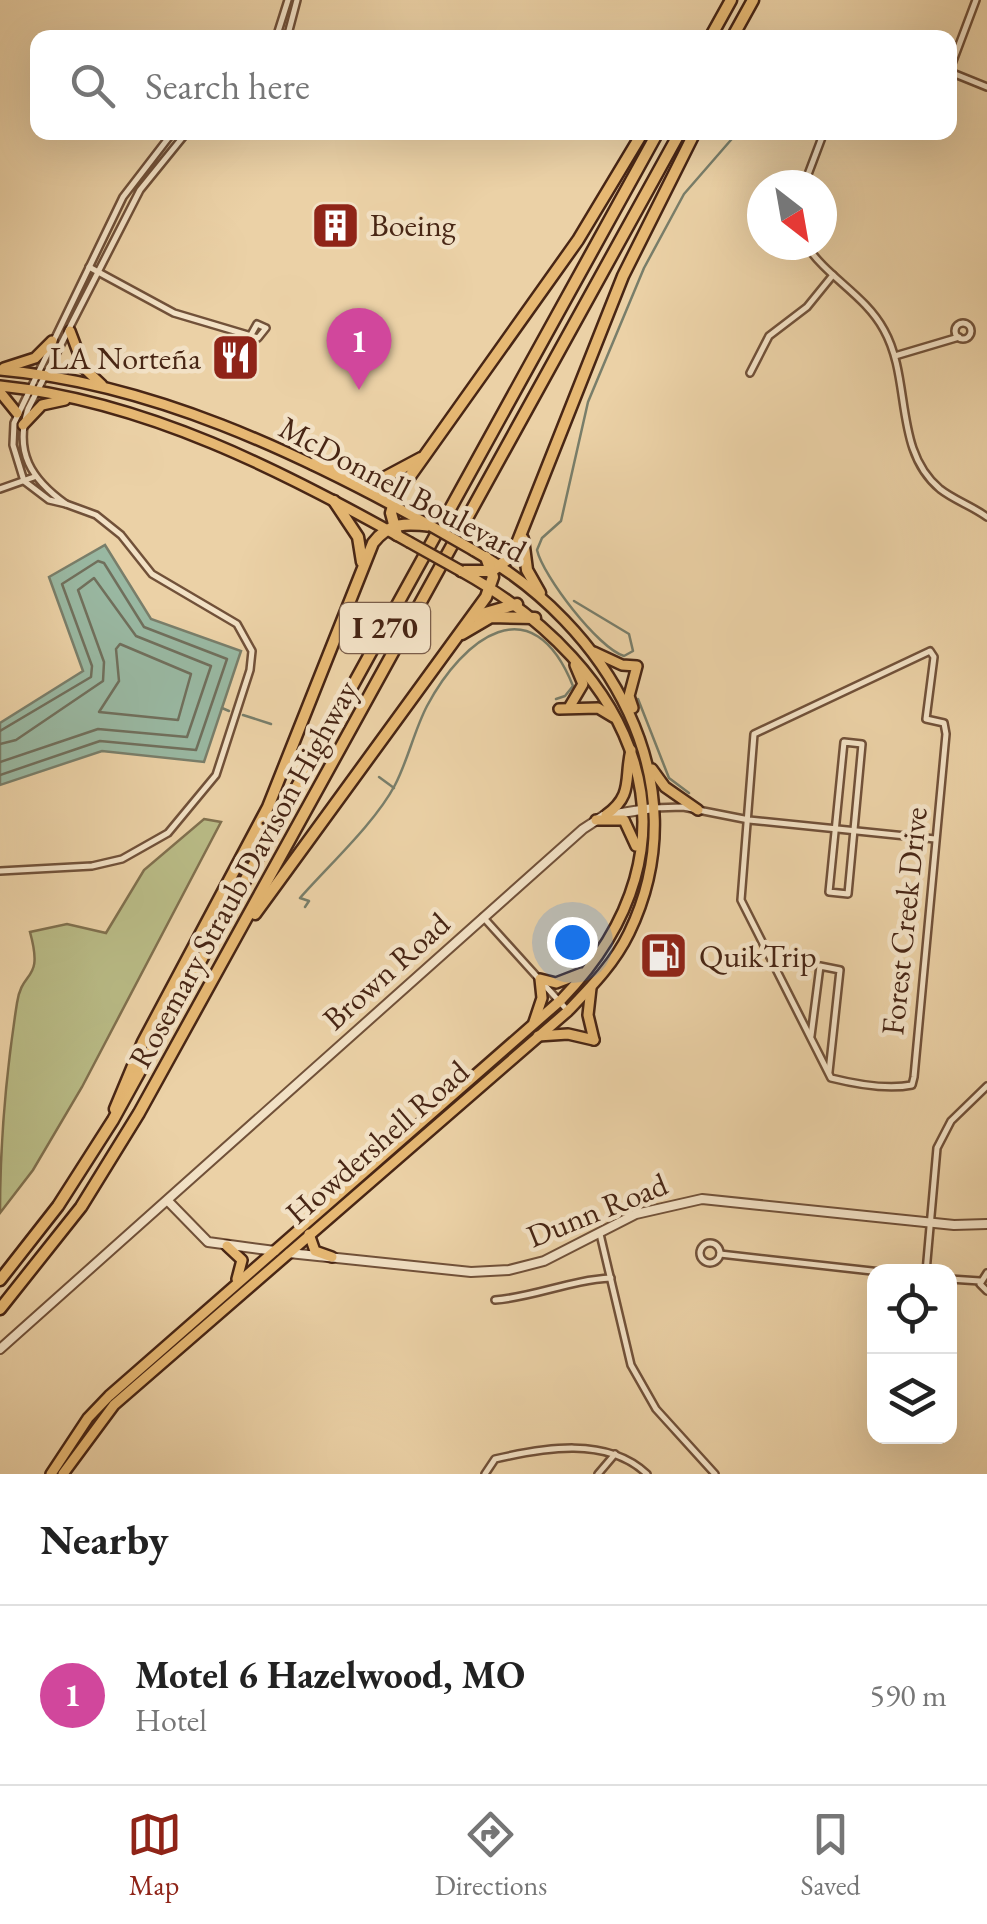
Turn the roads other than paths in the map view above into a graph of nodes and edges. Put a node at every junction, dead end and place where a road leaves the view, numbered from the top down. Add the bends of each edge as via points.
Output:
1 (288, 0) edge
2 (296, 0) edge
3 (731, 0) edge
4 (752, 0) edge
5 (976, 0) edge
6 (279, 30) edge
7 (289, 30) edge
8 (714, 30) edge
9 (737, 30) edge
10 (957, 52) edge
11 (957, 74) edge
12 (987, 87) edge
13 (166, 140) edge
14 (180, 140) edge
15 (639, 140) edge
16 (654, 140) edge
17 (676, 140) edge
18 (690, 140) edge
19 (821, 140) edge
20 (810, 170) edge
21 (820, 260) edge
22 (89, 267) junction
23 (98, 272) junction
24 (833, 275) junction
25 (70, 331) junction
26 (252, 333) dead end
27 (959, 337) dead end
28 (52, 341) junction
29 (895, 356) junction
30 (0, 369) edge
31 (43, 373) junction
32 (750, 373) dead end
33 (0, 389) edge
34 (34, 390) junction
35 (108, 390) junction
36 (72, 398) junction
37 (17, 412) junction
38 (22, 425) junction
39 (426, 455) junction
40 (312, 464) junction
41 (34, 477) junction
42 (408, 480) junction
43 (24, 482) junction
44 (0, 490) edge
45 (366, 490) junction
46 (334, 501) junction
47 (66, 504) junction
48 (392, 505) junction
49 (987, 516) edge
50 (423, 524) junction
51 (392, 530) junction
52 (523, 533) junction
53 (486, 557) joint
54 (362, 567) junction
55 (497, 569) junction
56 (462, 570) junction
57 (491, 588) junction
58 (540, 593) junction
59 (517, 604) junction
60 (535, 618) junction
61 (470, 619) junction
62 (554, 635) junction
63 (456, 637) junction
64 (588, 648) junction
65 (634, 720) junction
66 (622, 726) junction
67 (632, 747) junction
68 (647, 760) junction
69 (648, 809) junction
70 (698, 810) junction
71 (601, 817) junction
72 (749, 820) junction
73 (833, 830) junction
74 (855, 832) junction
75 (935, 840) junction
76 (638, 857) junction
77 (0, 870) edge
78 (484, 917) junction
79 (236, 938) junction
80 (594, 963) junction
81 (540, 979) junction
82 (592, 987) junction
83 (561, 1000) junction
84 (568, 1011) junction
85 (533, 1024) junction
86 (538, 1036) junction
87 (811, 1038) junction
88 (829, 1073) junction
89 (987, 1086) edge
90 (110, 1124) junction
91 (168, 1201) junction
92 (931, 1223) junction
93 (987, 1224) edge
94 (309, 1234) junction
95 (600, 1234) junction
96 (227, 1246) junction
97 (272, 1251) junction
98 (288, 1252) junction
99 (720, 1254) dead end
100 (332, 1257) junction
101 (927, 1264) edge
102 (867, 1270) edge
103 (987, 1273) edge
104 (611, 1278) junction
105 (957, 1279) edge
106 (0, 1280) edge
107 (980, 1281) junction
108 (230, 1288) junction
109 (987, 1292) edge
110 (494, 1300) dead end
111 (0, 1309) edge
112 (0, 1349) edge
113 (615, 1454) junction
114 (706, 1467) junction
115 (51, 1474) edge
116 (63, 1474) edge
117 (485, 1474) edge
118 (598, 1474) edge
119 (647, 1474) edge
120 (699, 1474) edge
121 (715, 1474) edge

1 - 6 street
2 - 7 street
3 - 8 highway
4 - 9 highway
5 - 10 street
11 - 12 street
13 - 22 street via 130,184
14 - 23 street via 140,190
15 - 39 highway via 578,240
16 - 90 highway, Rosemary Straub Davison Highway / I 270
17 - 79 highway, Rosemary Straub Davison Highway / I 270
18 - 52 highway via 623,276
19 - 20 street
21 - 24 street
22 - 23 street
22 - 28 street
23 - 25 street
23 - 26 street via 174,313
24 - 29 street via 867,306
24 - 32 street via 769,336
25 - 31 street
25 - 35 main road via 84,368
27 - 29 street
28 - 30 main road via 35,358
28 - 31 street
29 - 49 street via 918,461 938,487
30 - 31 main road, McDonnell Boulevard
31 - 34 street
31 - 34 street
31 - 35 main road, McDonnell Boulevard
33 - 34 main road, McDonnell Boulevard
33 - 37 main road
34 - 36 main road, McDonnell Boulevard
34 - 37 street
34 - 38 street
35 - 40 main road, McDonnell Boulevard
36 - 38 main road via 42,405
36 - 46 main road, McDonnell Boulevard via 178,428
37 - 43 street via 13,446
38 - 41 street
39 - 40 highway via 376,482
39 - 42 highway
40 - 45 main road, McDonnell Boulevard
41 - 43 street
41 - 47 street
42 - 45 highway
42 - 48 highway
43 - 44 street
43 - 47 street
45 - 48 main road, McDonnell Boulevard
46 - 51 main road, McDonnell Boulevard
46 - 54 highway via 358,537
47 - 77 street via 96,515 122,535 152,574 237,624 252,651 250,670 216,775 168,833 92,866
48 - 50 main road, McDonnell Boulevard
48 - 51 highway
50 - 51 highway
50 - 53 main road, McDonnell Boulevard, bridge
51 - 54 highway via 373,543
51 - 56 main road, McDonnell Boulevard, bridge
52 - 55 highway
52 - 58 highway via 524,560
53 - 55 highway
54 - 90 highway via 268,807 122,1084
55 - 56 highway
55 - 57 highway
55 - 58 main road, McDonnell Boulevard
56 - 57 main road, McDonnell Boulevard
57 - 59 main road, McDonnell Boulevard
57 - 61 highway
58 - 64 main road, McDonnell Boulevard
59 - 60 main road, McDonnell Boulevard
59 - 61 highway
60 - 62 main road, McDonnell Boulevard
60 - 63 highway via 492,616
61 - 63 highway
62 - 66 main road, McDonnell Boulevard
62 - 66 main road via 582,675 580,694 564,708 598,708
63 - 79 highway
64 - 65 main road, McDonnell Boulevard
64 - 65 main road via 614,663 637,666 629,696
65 - 68 main road, McDonnell Boulevard
66 - 67 main road, McDonnell Boulevard
67 - 69 main road, McDonnell Boulevard
67 - 71 main road via 630,785
68 - 69 main road, McDonnell Boulevard
68 - 70 main road via 665,787
69 - 70 street
69 - 71 street
69 - 76 main road, Howdershell Road
69 - 82 main road, Howdershell Road via 648,868 638,912
70 - 72 street
71 - 76 main road via 627,823
71 - 78 street, Brown Road
72 - 73 street
72 - 75 street, Forest Creek Drive via 754,734 932,651 926,719 944,724 946,734
72 - 87 street via 740,900
73 - 74 street
73 - 74 street via 829,892 840,894 848,894
73 - 74 street via 844,742 862,744
74 - 75 street
75 - 88 street, Forest Creek Drive via 912,1084 844,1081
76 - 80 main road, Howdershell Road via 624,910
78 - 81 street
78 - 91 street, Brown Road
79 - 111 highway, Rosemary Straub Davison Highway / I 270 via 101,1176
80 - 81 main road via 567,980
80 - 83 main road, Howdershell Road
81 - 83 street
81 - 85 main road
82 - 84 main road, Howdershell Road
82 - 86 main road via 588,1015 594,1040
83 - 84 street
83 - 85 main road, Howdershell Road
84 - 86 main road, Howdershell Road
85 - 97 main road, Howdershell Road
86 - 94 main road, Howdershell Road
87 - 88 street
87 - 88 street via 820,966 840,970
89 - 92 street via 944,1131 937,1148
90 - 106 highway, Rosemary Straub Davison Highway / I 270
91 - 96 street, Dunn Road via 200,1237
91 - 112 street
92 - 93 street, Dunn Road
92 - 95 street, Dunn Road via 702,1199 654,1208
92 - 101 street
94 - 98 main road, Howdershell Road
94 - 100 main road via 315,1251
95 - 100 street, Dunn Road via 544,1261 498,1271
95 - 104 street
96 - 97 street, Dunn Road
96 - 108 main road via 243,1262
97 - 98 street, Dunn Road
97 - 108 main road, Howdershell Road
98 - 100 street, Dunn Road
98 - 116 main road, Howdershell Road via 114,1405
99 - 102 street
103 - 107 street
104 - 110 street
104 - 114 street via 632,1365 656,1409
105 - 107 street
107 - 109 street
108 - 115 main road, Howdershell Road via 88,1418
113 - 117 street via 543,1449 495,1459
113 - 118 street
113 - 119 street
114 - 120 street
114 - 121 street

